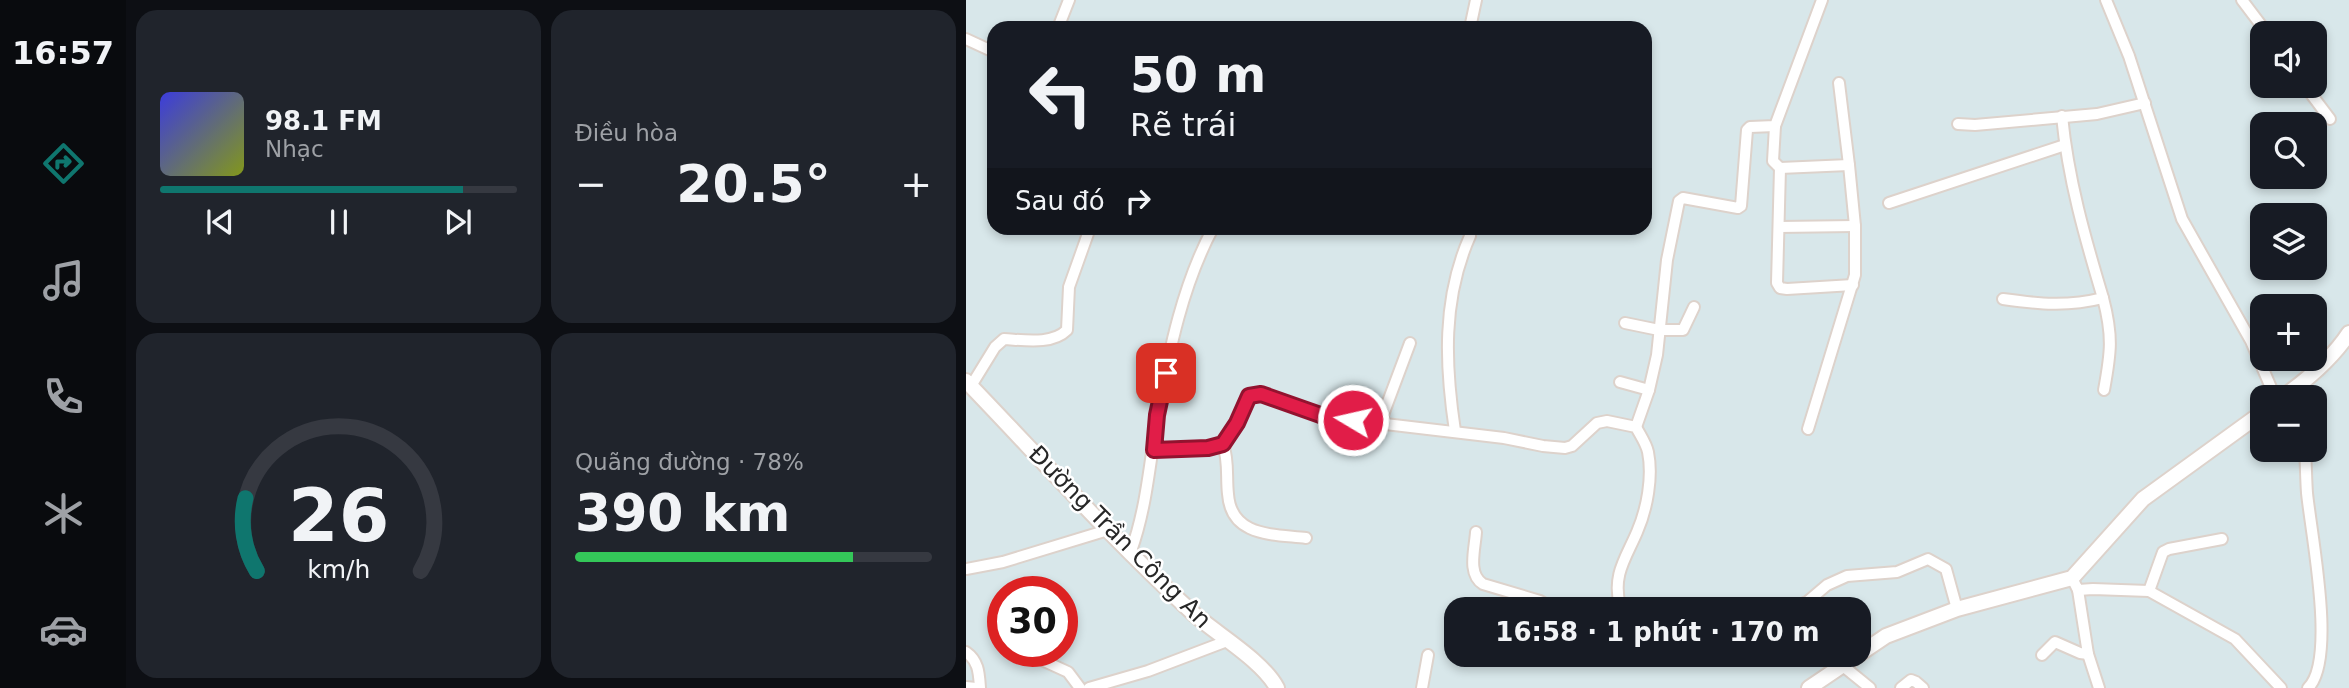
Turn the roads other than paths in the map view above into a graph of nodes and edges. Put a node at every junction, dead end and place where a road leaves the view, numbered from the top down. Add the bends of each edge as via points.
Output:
1 (1069, 0) edge
2 (1476, 0) edge
3 (1822, 0) edge
4 (2106, 0) edge
5 (2242, 0) edge
6 (1061, 21) edge
7 (1472, 21) edge
8 (2258, 21) edge
9 (966, 39) edge
10 (987, 49) edge
11 (1839, 83) dead end
12 (2314, 98) edge
13 (2144, 103) junction
14 (2062, 116) junction
15 (2330, 120) dead end
16 (1958, 124) dead end
17 (1776, 126) junction
18 (2065, 145) junction
19 (1849, 165) junction
20 (1780, 168) junction
21 (1889, 203) dead end
22 (1856, 226) junction
23 (1779, 227) junction
24 (1088, 235) edge
25 (1209, 235) edge
26 (1470, 236) dead end
27 (1853, 285) junction
28 (2103, 298) junction
29 (2003, 299) dead end
30 (1694, 307) dead end
31 (1625, 323) dead end
32 (1659, 330) junction
33 (2349, 332) edge
34 (1410, 343) dead end
35 (1620, 382) dead end
36 (969, 384) edge
37 (2269, 385) edge
38 (2307, 385) edge
39 (1649, 390) junction
40 (2104, 390) dead end
41 (2250, 421) edge
42 (1380, 423) junction
43 (1636, 427) junction
44 (1808, 429) dead end
45 (1455, 431) junction
46 (1223, 444) junction
47 (1154, 450) junction
48 (2306, 462) edge
49 (1108, 530) junction
50 (1476, 532) dead end
51 (1306, 538) dead end
52 (2222, 539) dead end
53 (1131, 551) junction
54 (966, 569) edge
55 (2075, 584) junction
56 (2149, 591) junction
57 (1527, 597) edge
58 (1618, 597) edge
59 (1813, 597) edge
60 (1957, 609) junction
61 (1227, 641) junction
62 (1871, 646) edge
63 (966, 652) edge
64 (2088, 654) junction
65 (1429, 655) dead end
66 (2042, 655) dead end
67 (1057, 667) edge
68 (1841, 667) edge
69 (1844, 667) edge
70 (966, 687) edge
71 (978, 688) edge
72 (1080, 688) edge
73 (1089, 688) edge
74 (1277, 688) edge
75 (1422, 688) edge
76 (1809, 688) edge
77 (1870, 688) edge
78 (1901, 688) edge
79 (1923, 688) edge
80 (2099, 688) edge
81 (2281, 688) edge
82 (2308, 688) edge

1 - 6 street
2 - 7 street
3 - 17 street
4 - 13 street
5 - 8 street
9 - 10 street
11 - 19 street
12 - 15 street
13 - 14 street via 2097,114
13 - 37 street via 2182,219 2251,341
14 - 16 street
14 - 18 street
17 - 20 street via 1773,161
17 - 32 street via 1746,130 1741,206 1681,199 1667,260
18 - 21 street
18 - 28 street via 2079,219
19 - 20 street
19 - 22 street
20 - 23 street
22 - 23 street
22 - 27 street
23 - 27 street via 1780,288
24 - 36 street via 1069,287 1067,330 1045,340 1004,340
25 - 47 street via 1196,259 1175,332
26 - 45 street via 1459,260 1446,344
27 - 44 street
28 - 29 street via 2056,305
28 - 40 street via 2110,326
30 - 32 street via 1683,330
31 - 32 street
32 - 39 street
33 - 38 street
34 - 42 street
35 - 39 street
36 - 49 street, Đường Trần Công An
39 - 43 street
41 - 55 street via 2143,499
42 - 45 street
42 - 46 street via 1326,417 1261,394 1249,396
43 - 45 street via 1597,423 1565,449
43 - 58 street via 1648,450 1650,481 1639,528 1617,576
46 - 47 street
46 - 51 street via 1227,495 1236,520 1263,532
47 - 53 street
48 - 82 street via 2322,640
49 - 53 street, Đường Trần Công An
49 - 54 street
50 - 57 street via 1476,580
52 - 56 street via 2163,552
53 - 61 street, Đường Trần Công An
55 - 56 street
55 - 60 street
55 - 64 street
56 - 81 street via 2235,639
59 - 60 street via 1847,576 1897,572 1928,559 1945,569
60 - 62 street via 1886,636
61 - 73 street
61 - 74 street, Đường Trần Công An
63 - 71 street via 978,670
64 - 66 street via 2055,642
64 - 80 street
65 - 75 street
67 - 72 street via 1068,672
68 - 76 street
69 - 77 street
70 - 71 street
78 - 79 street via 1911,680

